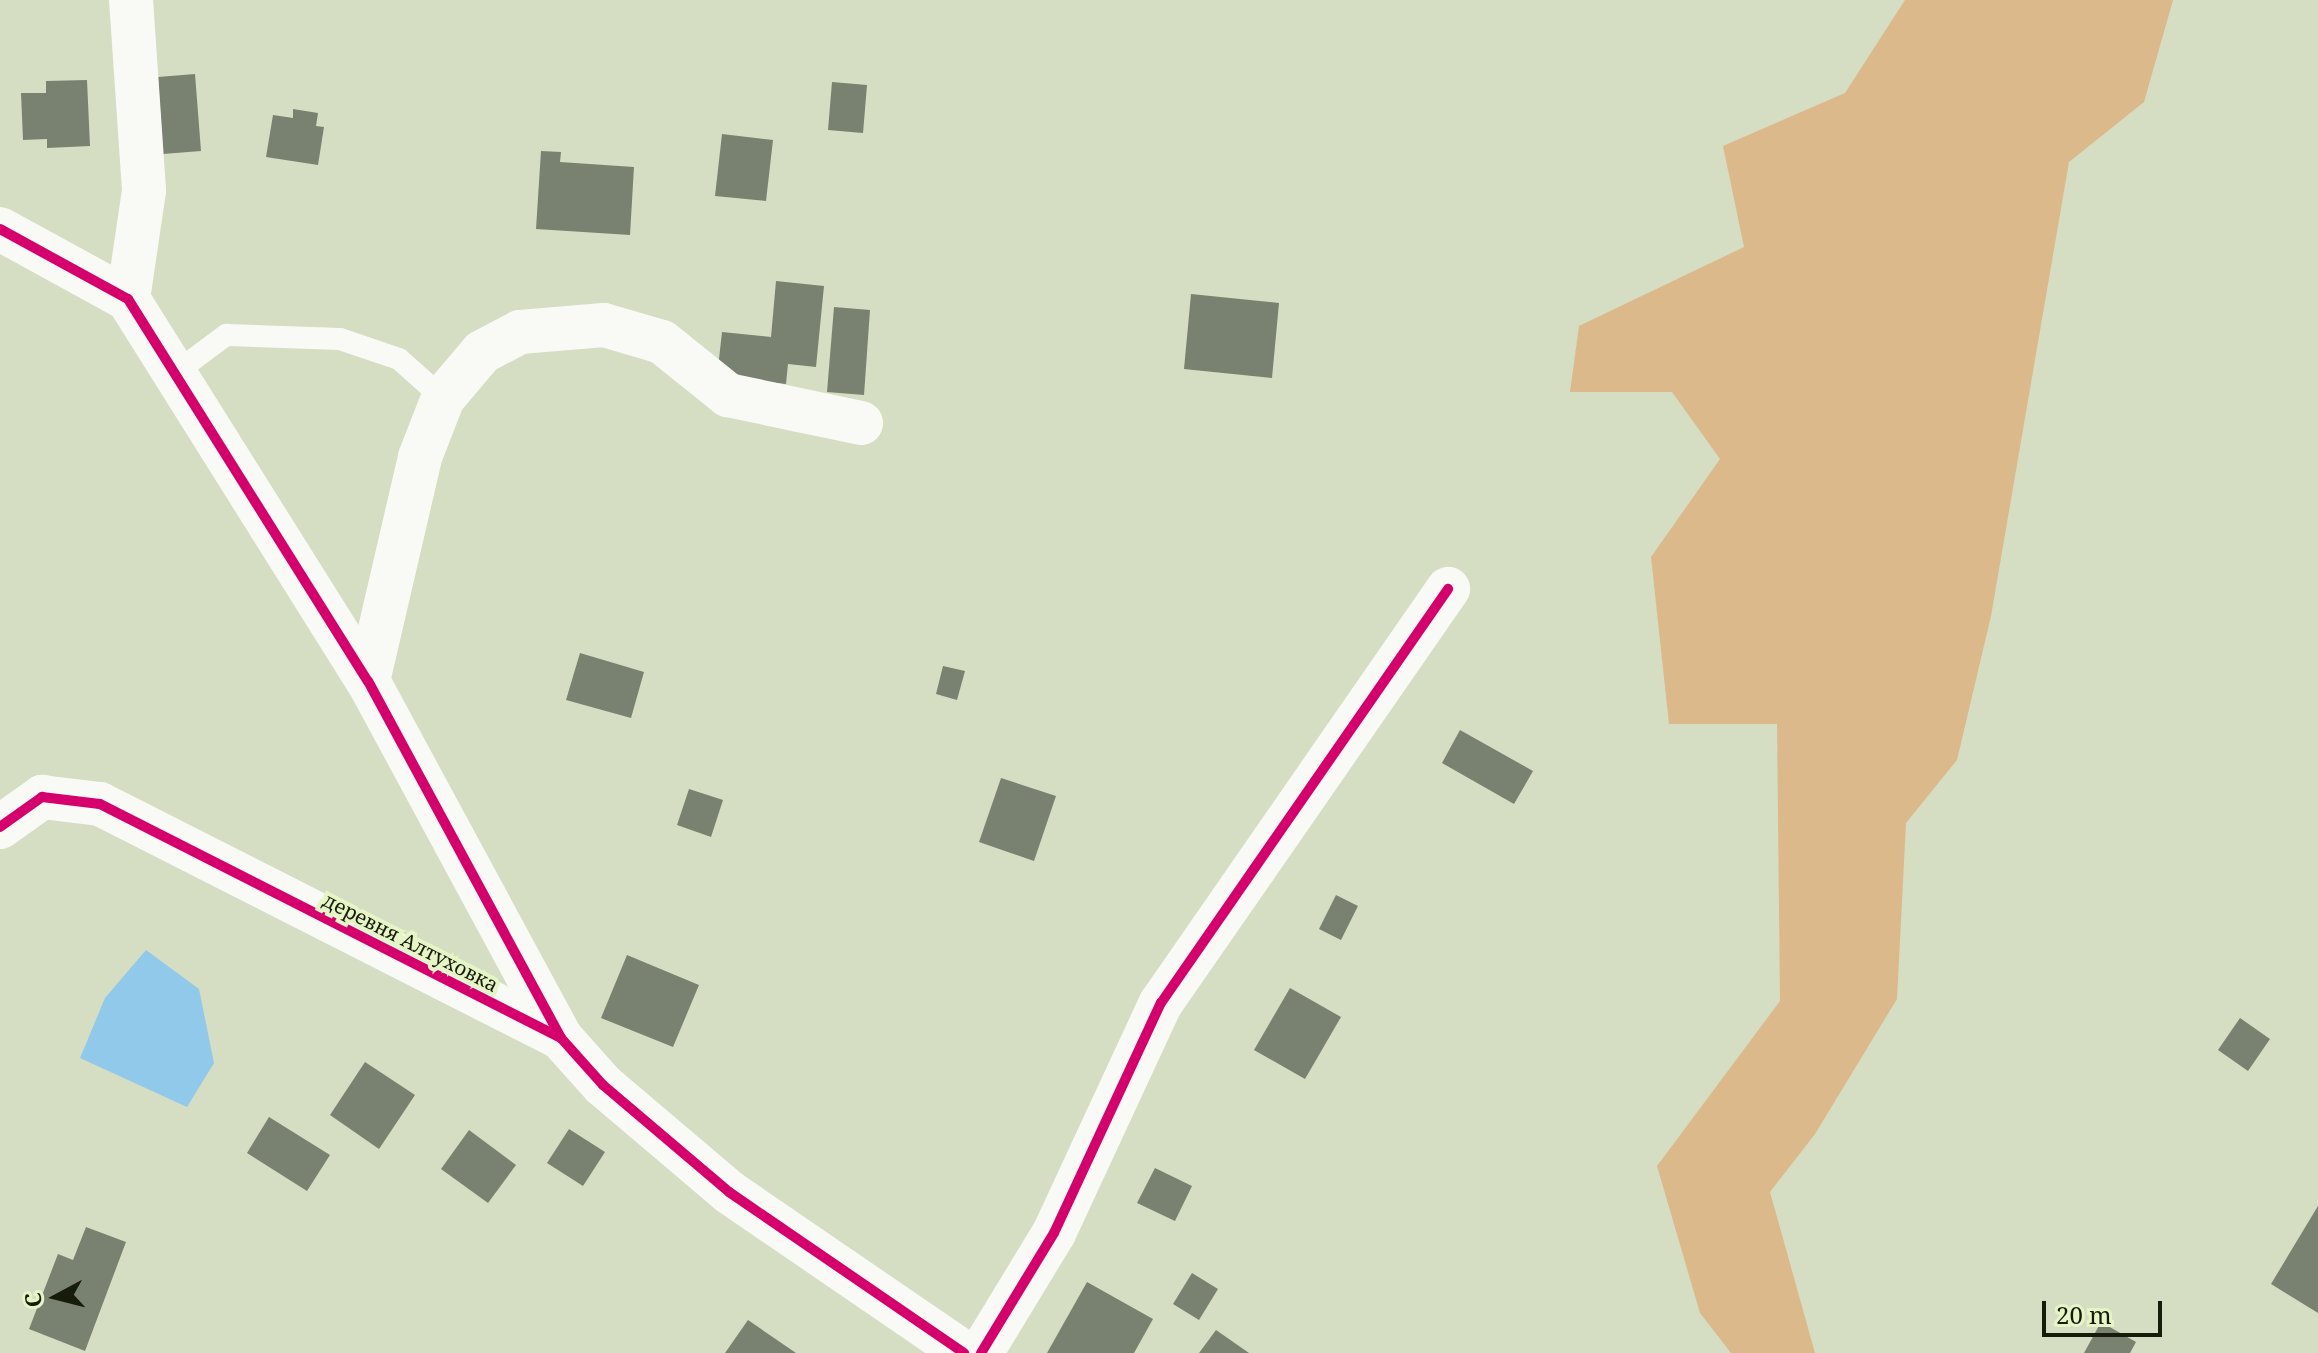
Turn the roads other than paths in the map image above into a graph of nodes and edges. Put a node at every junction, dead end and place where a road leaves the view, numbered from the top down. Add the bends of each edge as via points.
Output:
1 (131, 0) edge
2 (0, 229) edge
3 (128, 299) junction
4 (175, 373) junction
5 (443, 398) junction
6 (861, 423) dead end
7 (1448, 589) dead end
8 (368, 681) junction
9 (0, 827) edge
10 (561, 1038) junction
11 (964, 1353) edge
12 (981, 1353) edge

1 - 3 street via 144,190
2 - 3 street
3 - 4 street
4 - 5 lane via 226,335 340,339 399,359
4 - 8 street
5 - 6 street via 482,352 520,332 604,325 662,342 728,395
5 - 8 street via 420,457
7 - 12 street via 1161,1003 1054,1233
8 - 10 street
9 - 10 street, деревня Алтуховка via 42,797 100,804
10 - 11 street, деревня Алтуховка via 603,1085 729,1192

